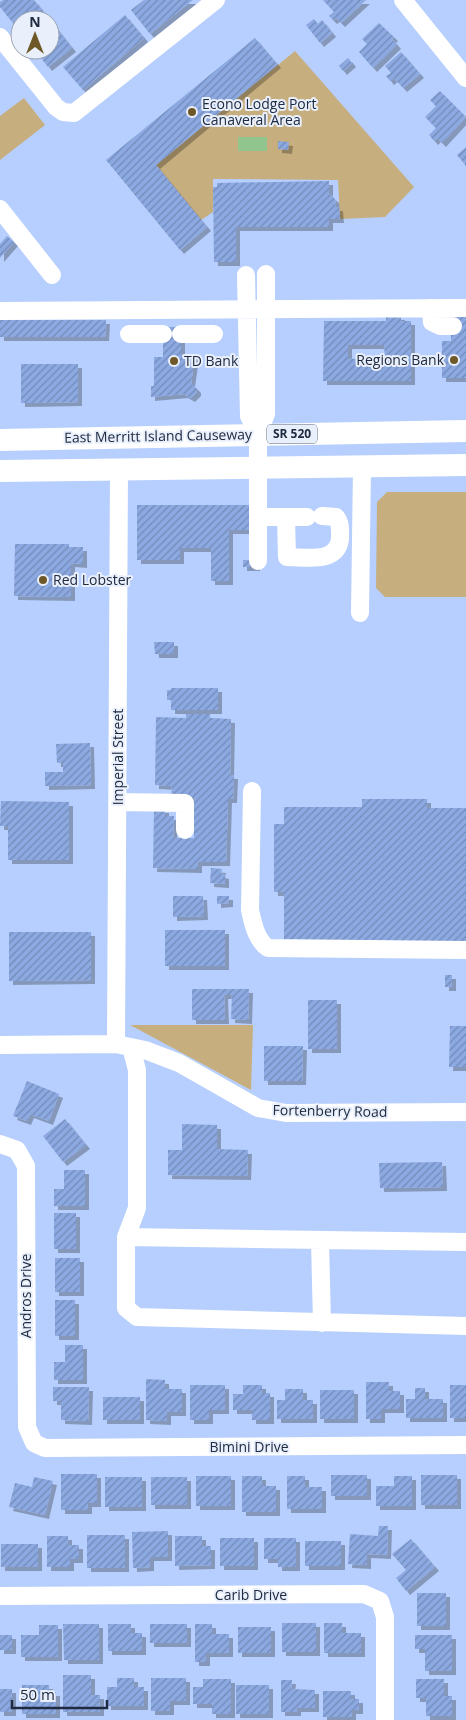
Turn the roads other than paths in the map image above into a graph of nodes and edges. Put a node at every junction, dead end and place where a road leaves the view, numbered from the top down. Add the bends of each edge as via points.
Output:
1 (216, 0) edge
2 (403, 0) edge
3 (0, 37) edge
4 (466, 78) edge
5 (0, 210) edge
6 (6, 229) edge
7 (266, 274) dead end
8 (52, 275) dead end
9 (246, 275) dead end
10 (431, 308) junction
11 (466, 308) edge
12 (247, 310) junction
13 (266, 310) junction
14 (0, 311) edge
15 (453, 326) dead end
16 (129, 334) dead end
17 (163, 334) dead end
18 (181, 334) dead end
19 (214, 334) dead end
20 (466, 432) edge
21 (258, 434) junction
22 (0, 440) edge
23 (466, 465) edge
24 (258, 467) junction
25 (362, 467) junction
26 (119, 469) junction
27 (0, 471) edge
28 (258, 517) junction
29 (286, 517) junction
30 (258, 561) dead end
31 (360, 613) dead end
32 (252, 791) dead end
33 (118, 802) junction
34 (185, 830) dead end
35 (466, 950) edge
36 (0, 1045) edge
37 (124, 1046) junction
38 (466, 1112) edge
39 (8, 1147) edge
40 (126, 1237) junction
41 (320, 1241) junction
42 (466, 1242) edge
43 (322, 1322) junction
44 (466, 1326) edge
45 (34, 1442) joint
46 (466, 1445) edge
47 (0, 1596) edge
48 (385, 1720) edge

1 - 3 street via 74,113 63,112 56,107
2 - 4 street
5 - 6 street
6 - 8 street
7 - 13 street
9 - 12 street
10 - 11 street
10 - 13 street
10 - 15 street via 432,322
12 - 13 street
12 - 14 street
12 - 21 street via 249,416
13 - 21 street via 266,414
16 - 17 street
18 - 19 street
20 - 21 main road, East Merritt Island Causeway / SR 520
21 - 22 main road, East Merritt Island Causeway / SR 520
21 - 24 street
23 - 25 main road
24 - 25 main road
24 - 26 main road
24 - 28 street
25 - 31 street
26 - 27 main road
26 - 33 street, Imperial Street
28 - 29 street
28 - 30 street
29 - 29 street via 336,517 340,522 339,544 335,553 328,557 287,557
32 - 35 street via 250,910 253,923 268,948
33 - 34 street via 185,803
33 - 37 street, Imperial Street
36 - 37 street, Fortenberry Road
37 - 38 street, Fortenberry Road via 179,1063 258,1108 286,1113
37 - 40 street, Imperial Street via 137,1070 137,1208
39 - 45 street, Andros Drive via 26,1166 27,1427
40 - 41 street
40 - 43 street via 126,1308 137,1318
41 - 42 street
41 - 43 street
43 - 44 street
45 - 46 street, Bimini Drive via 45,1448
47 - 48 street, Carib Drive via 364,1594 380,1601 385,1617

